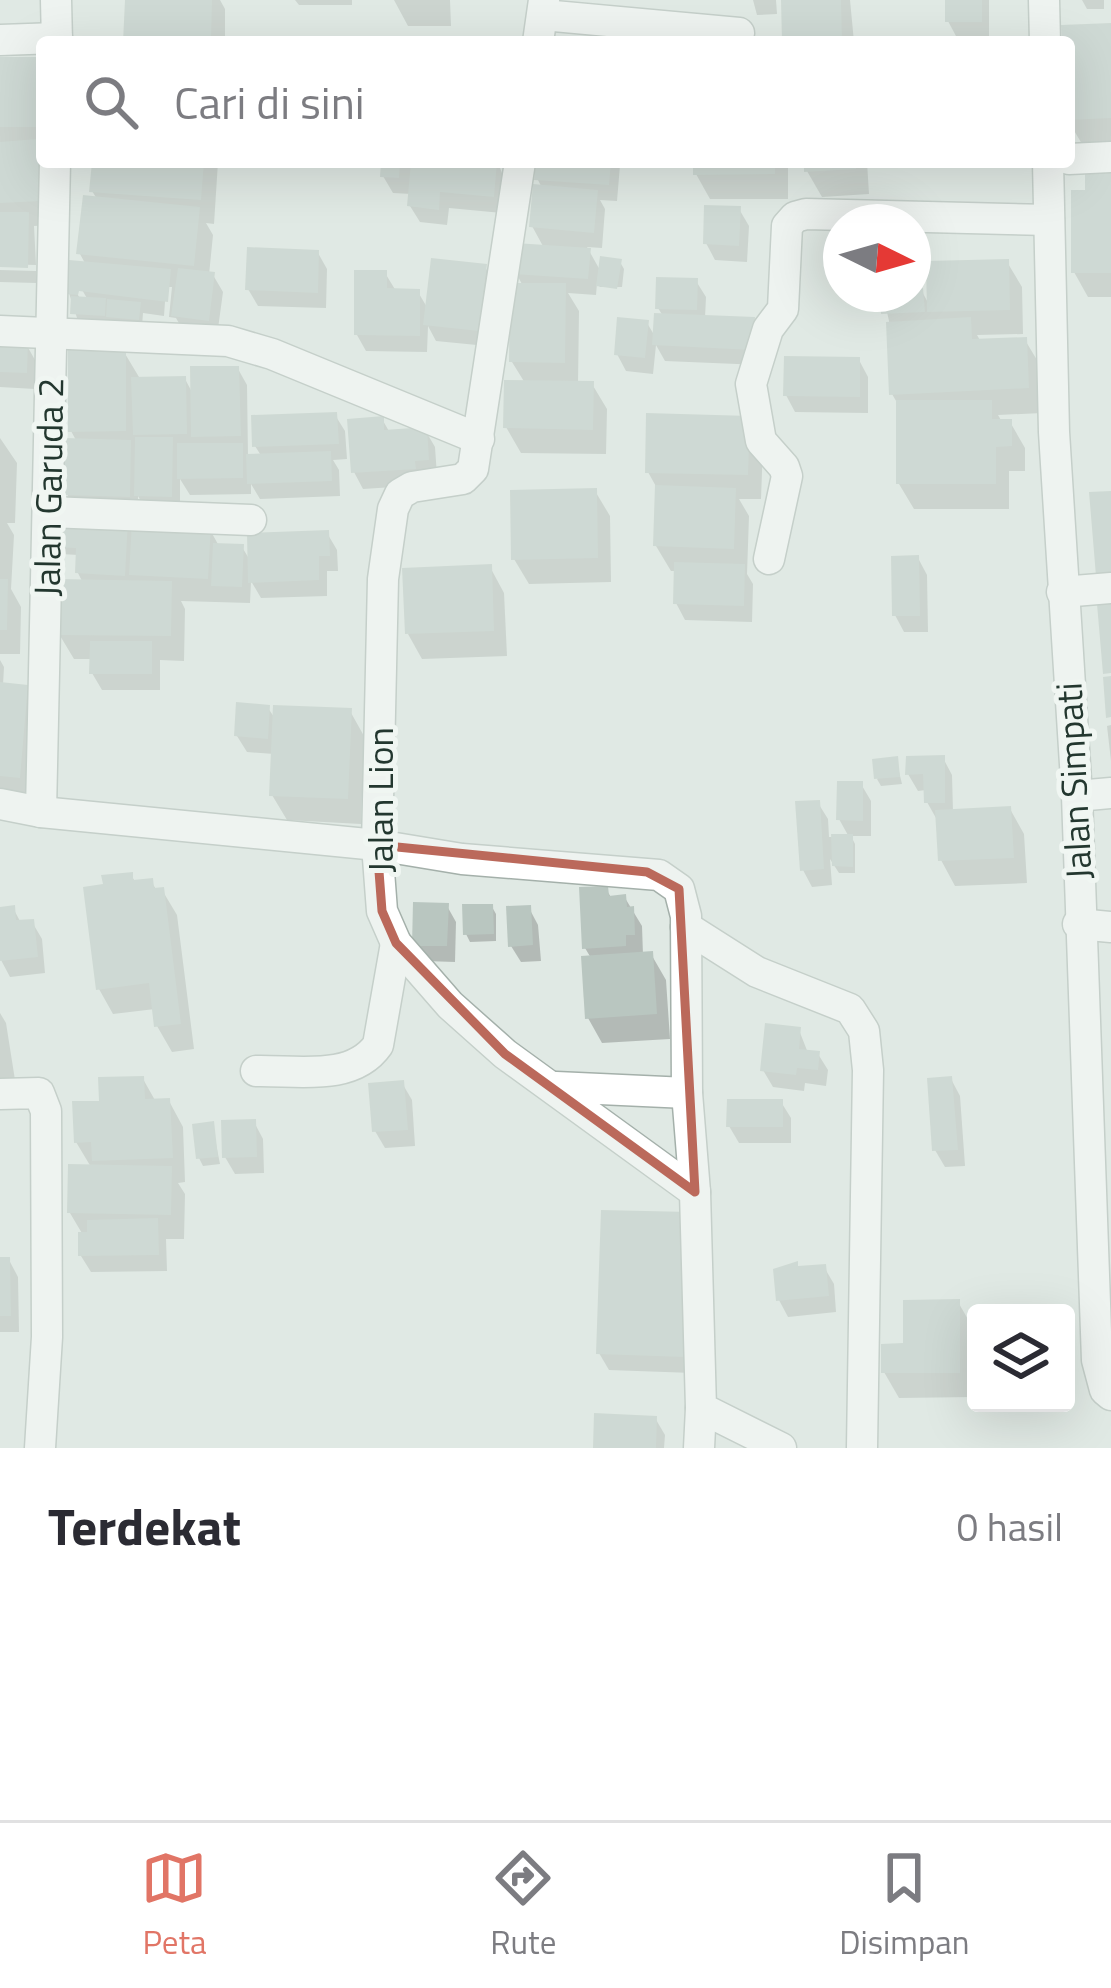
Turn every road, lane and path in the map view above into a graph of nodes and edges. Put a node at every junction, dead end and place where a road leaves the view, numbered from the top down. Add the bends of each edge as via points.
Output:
1 (56, 0) edge
2 (1044, 0) edge
3 (542, 19) edge
4 (739, 33) dead end
5 (57, 36) edge
6 (1045, 36) edge
7 (0, 40) edge
8 (36, 40) edge
9 (1111, 157) edge
10 (1075, 159) edge
11 (55, 168) edge
12 (519, 168) edge
13 (1048, 168) edge
14 (1049, 220) junction
15 (0, 331) edge
16 (52, 332) junction
17 (479, 439) junction
18 (49, 512) junction
19 (251, 520) dead end
20 (769, 560) dead end
21 (1111, 588) edge
22 (1062, 592) junction
23 (1111, 793) edge
24 (1077, 796) junction
25 (0, 804) edge
26 (40, 812) junction
27 (377, 845) junction
28 (1078, 924) junction
29 (686, 927) junction
30 (1111, 927) edge
31 (396, 943) junction
32 (256, 1071) dead end
33 (556, 1087) junction
34 (687, 1093) junction
35 (0, 1094) edge
36 (695, 1192) junction
37 (1111, 1395) edge
38 (701, 1408) junction
39 (40, 1448) edge
40 (699, 1448) edge
41 (782, 1448) edge
42 (862, 1448) edge

1 - 5 street
2 - 6 street
3 - 4 street
7 - 8 street
9 - 10 street
11 - 16 street, Jalan Garuda 2
12 - 17 street, Jalan Lion
13 - 14 street, Jalan Simpati
14 - 20 street via 806,214 787,226 783,309 768,328 751,385 761,441 787,476
14 - 22 street, Jalan Simpati
15 - 16 street
16 - 17 street via 228,341
16 - 18 street, Jalan Garuda 2
17 - 27 street, Jalan Lion via 469,475 412,487 393,508 382,578
18 - 19 street
18 - 26 street, Jalan Garuda 2
21 - 22 street
22 - 24 street, Jalan Simpati
23 - 24 street
24 - 28 street, Jalan Simpati
25 - 26 street
26 - 27 street
27 - 29 street via 659,875 679,889
27 - 31 street, Jalan Lion via 382,911
28 - 30 street
28 - 37 street, Jalan Simpati via 1097,1360
29 - 34 street
29 - 42 street via 757,972 850,1009 864,1031
31 - 32 street via 370,1057 344,1070
31 - 33 street, Jalan Lion via 450,1005
33 - 34 street
33 - 36 street, Jalan Lion
34 - 36 street
35 - 39 street via 40,1093 46,1111
36 - 38 street
38 - 40 street
38 - 41 street

